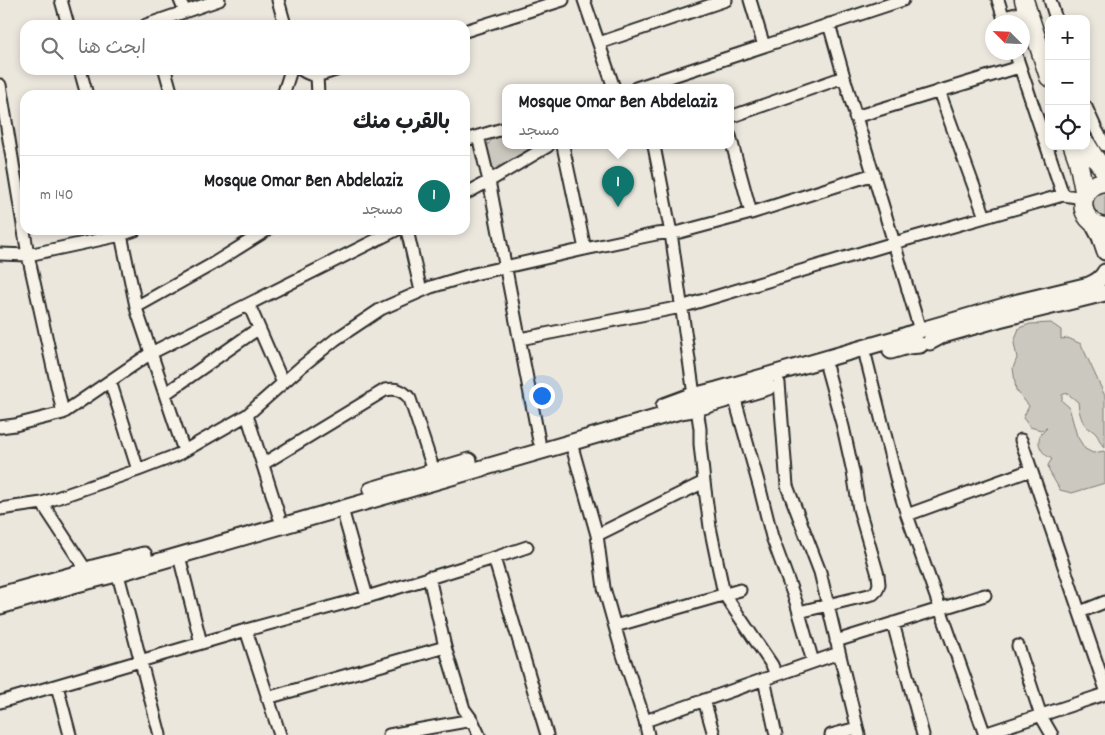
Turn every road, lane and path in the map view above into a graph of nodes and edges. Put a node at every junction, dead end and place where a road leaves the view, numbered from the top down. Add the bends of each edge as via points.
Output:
1 (61, 0) edge
2 (180, 0) edge
3 (219, 0) edge
4 (278, 0) edge
5 (563, 0) edge
6 (584, 0) edge
7 (726, 0) edge
8 (750, 0) edge
9 (903, 0) edge
10 (998, 0) edge
11 (1050, 0) edge
12 (541, 3) edge
13 (1029, 4) edge
14 (185, 12) junction
15 (1003, 15) edge
16 (1012, 15) edge
17 (1055, 15) edge
18 (67, 20) edge
19 (162, 20) edge
20 (284, 20) edge
21 (829, 24) junction
22 (470, 29) edge
23 (1045, 32) edge
24 (599, 43) junction
25 (764, 46) junction
26 (1017, 60) edge
27 (1045, 62) edge
28 (1019, 67) junction
29 (81, 75) edge
30 (167, 75) edge
31 (289, 75) edge
32 (310, 75) edge
33 (320, 75) edge
34 (317, 76) junction
35 (844, 77) junction
36 (613, 84) edge
37 (649, 84) edge
38 (0, 87) edge
39 (86, 90) edge
40 (171, 90) edge
41 (285, 90) edge
42 (318, 90) edge
43 (939, 92) junction
44 (734, 116) edge
45 (1090, 116) edge
46 (855, 118) junction
47 (502, 129) edge
48 (478, 136) junction
49 (470, 138) edge
50 (1105, 145) edge
51 (543, 149) edge
52 (564, 149) edge
53 (655, 149) edge
54 (734, 149) edge
55 (1074, 150) edge
56 (1090, 150) edge
57 (1105, 171) edge
58 (874, 174) junction
59 (489, 182) junction
60 (1105, 182) edge
61 (470, 192) edge
62 (1062, 195) junction
63 (1084, 197) junction
64 (20, 207) edge
65 (751, 213) junction
66 (985, 217) junction
67 (1098, 224) edge
68 (671, 233) junction
69 (25, 235) edge
70 (109, 235) edge
71 (122, 235) edge
72 (259, 235) edge
73 (386, 235) edge
74 (408, 235) edge
75 (894, 242) junction
76 (584, 249) junction
77 (1105, 252) edge
78 (0, 254) edge
79 (28, 255) junction
80 (505, 268) junction
81 (1105, 272) edge
82 (421, 291) junction
83 (1105, 293) edge
84 (249, 305) junction
85 (136, 307) junction
86 (681, 307) junction
87 (259, 328) junction
88 (923, 335) junction
89 (520, 340) junction
90 (151, 353) junction
91 (866, 358) junction
92 (827, 370) junction
93 (110, 381) junction
94 (283, 383) junction
95 (779, 383) junction
96 (165, 394) junction
97 (734, 396) junction
98 (695, 401) junction
99 (63, 413) junction
100 (247, 415) junction
101 (0, 427) edge
102 (1021, 440) dead end
103 (539, 441) junction
104 (571, 443) junction
105 (184, 451) junction
106 (263, 464) junction
107 (138, 470) junction
108 (1031, 470) junction
109 (434, 471) junction
110 (704, 482) junction
111 (42, 503) junction
112 (0, 509) edge
113 (342, 509) junction
114 (906, 515) junction
115 (279, 516) junction
116 (597, 535) junction
117 (526, 547) dead end
118 (179, 556) junction
119 (494, 558) junction
120 (116, 568) junction
121 (88, 576) junction
122 (429, 577) junction
123 (740, 590) dead end
124 (724, 594) junction
125 (0, 595) edge
126 (985, 595) dead end
127 (367, 597) junction
128 (1105, 602) edge
129 (828, 605) junction
130 (0, 606) edge
131 (940, 608) junction
132 (799, 612) junction
133 (1080, 612) junction
134 (893, 623) junction
135 (615, 626) junction
136 (246, 630) junction
137 (201, 643) junction
138 (1018, 646) dead end
139 (445, 647) junction
140 (837, 647) junction
141 (140, 661) junction
142 (813, 662) junction
143 (776, 675) junction
144 (764, 679) junction
145 (57, 686) junction
146 (1105, 687) edge
147 (1105, 694) edge
148 (267, 698) junction
149 (704, 700) junction
150 (0, 702) edge
151 (1041, 716) junction
152 (472, 720) junction
153 (645, 721) junction
154 (858, 731) edge
155 (985, 734) edge
156 (70, 735) edge
157 (160, 735) edge
158 (280, 735) edge
159 (389, 735) edge
160 (479, 735) edge
161 (547, 735) edge
162 (648, 735) edge
163 (714, 735) edge
164 (776, 735) edge
165 (831, 735) edge
166 (922, 735) edge
167 (1052, 735) edge

1 - 18 street
2 - 14 street
3 - 14 street
4 - 20 street
5 - 12 street
6 - 24 street
7 - 24 street
8 - 25 street
9 - 21 street
10 - 15 street
11 - 17 street
12 - 22 street
13 - 16 street
13 - 23 main road
13 - 27 main road
14 - 19 street
21 - 25 street
21 - 35 street
24 - 36 street
25 - 37 street
26 - 28 street
28 - 43 street
28 - 62 street
29 - 39 street
30 - 40 street
31 - 41 street
32 - 34 street
33 - 34 street
34 - 42 street
35 - 44 street
35 - 46 street
38 - 64 street
43 - 46 street
43 - 66 street
45 - 50 street
46 - 58 street
47 - 48 street
48 - 49 street
48 - 59 street
51 - 59 street
52 - 76 street
53 - 68 street
54 - 65 street
55 - 63 main road
56 - 57 main road
58 - 65 street
58 - 75 street
59 - 61 street
59 - 80 street
60 - 63 main road via 1089,189
62 - 63 street
62 - 66 street
63 - 67 main road via 1087,218
65 - 68 street
66 - 75 street
67 - 77 main road
68 - 76 street
68 - 86 street
69 - 79 street
70 - 79 street
71 - 85 street
72 - 85 street
73 - 84 street
74 - 82 street
75 - 86 street
75 - 88 street
76 - 80 street
78 - 79 street
79 - 99 street
80 - 82 street via 451,280
80 - 89 street
81 - 88 main road via 1097,282 1089,285 1013,303
82 - 94 street via 381,309 336,339
83 - 88 main road via 950,333
84 - 87 street
84 - 90 street
85 - 90 street
86 - 89 street
86 - 98 street
87 - 94 street
87 - 96 street
88 - 91 main road via 908,346
88 - 98 main road via 898,338 717,390
89 - 103 street
90 - 93 street
90 - 96 street
91 - 92 main road
91 - 114 street
92 - 95 main road
92 - 129 street via 879,584 873,594
93 - 99 street
93 - 107 street
94 - 100 street
95 - 97 main road
95 - 129 street via 787,486 820,572
96 - 105 street
97 - 98 main road
97 - 132 street via 772,537
98 - 103 main road via 671,404
98 - 104 main road via 680,411
98 - 110 street
99 - 101 street
100 - 105 street
100 - 106 street
102 - 108 street
103 - 109 main road
104 - 113 main road
104 - 116 street
105 - 107 street
106 - 109 street via 385,390 393,389 410,399
106 - 115 street
107 - 111 street
108 - 114 street
108 - 133 street
109 - 115 main road
110 - 116 street
110 - 124 street
111 - 112 street
111 - 121 street
113 - 118 main road
113 - 127 street
114 - 131 street
115 - 120 main road
116 - 135 street via 604,588
117 - 119 street
118 - 120 main road
118 - 137 street
119 - 122 street
119 - 161 street
120 - 121 main road
120 - 141 street
121 - 125 main road via 76,574
121 - 130 main road
122 - 127 street
122 - 139 street
123 - 124 street
124 - 135 street
124 - 143 street
126 - 131 street
127 - 136 street
128 - 133 street
129 - 132 street
129 - 140 street
131 - 134 street
131 - 155 street
132 - 142 street
133 - 146 street
134 - 140 street
134 - 166 street
135 - 153 street
136 - 137 street
136 - 148 street
137 - 141 street
138 - 151 street
139 - 148 street
139 - 152 street via 464,708
140 - 142 street
140 - 154 street
141 - 145 street
141 - 157 street
142 - 143 street
143 - 144 street
144 - 149 street
144 - 164 street
145 - 150 street
145 - 156 street
147 - 151 street
148 - 158 street
149 - 153 street
149 - 163 street
151 - 155 street
151 - 167 street
152 - 159 street
152 - 160 street
153 - 162 street
154 - 165 street

